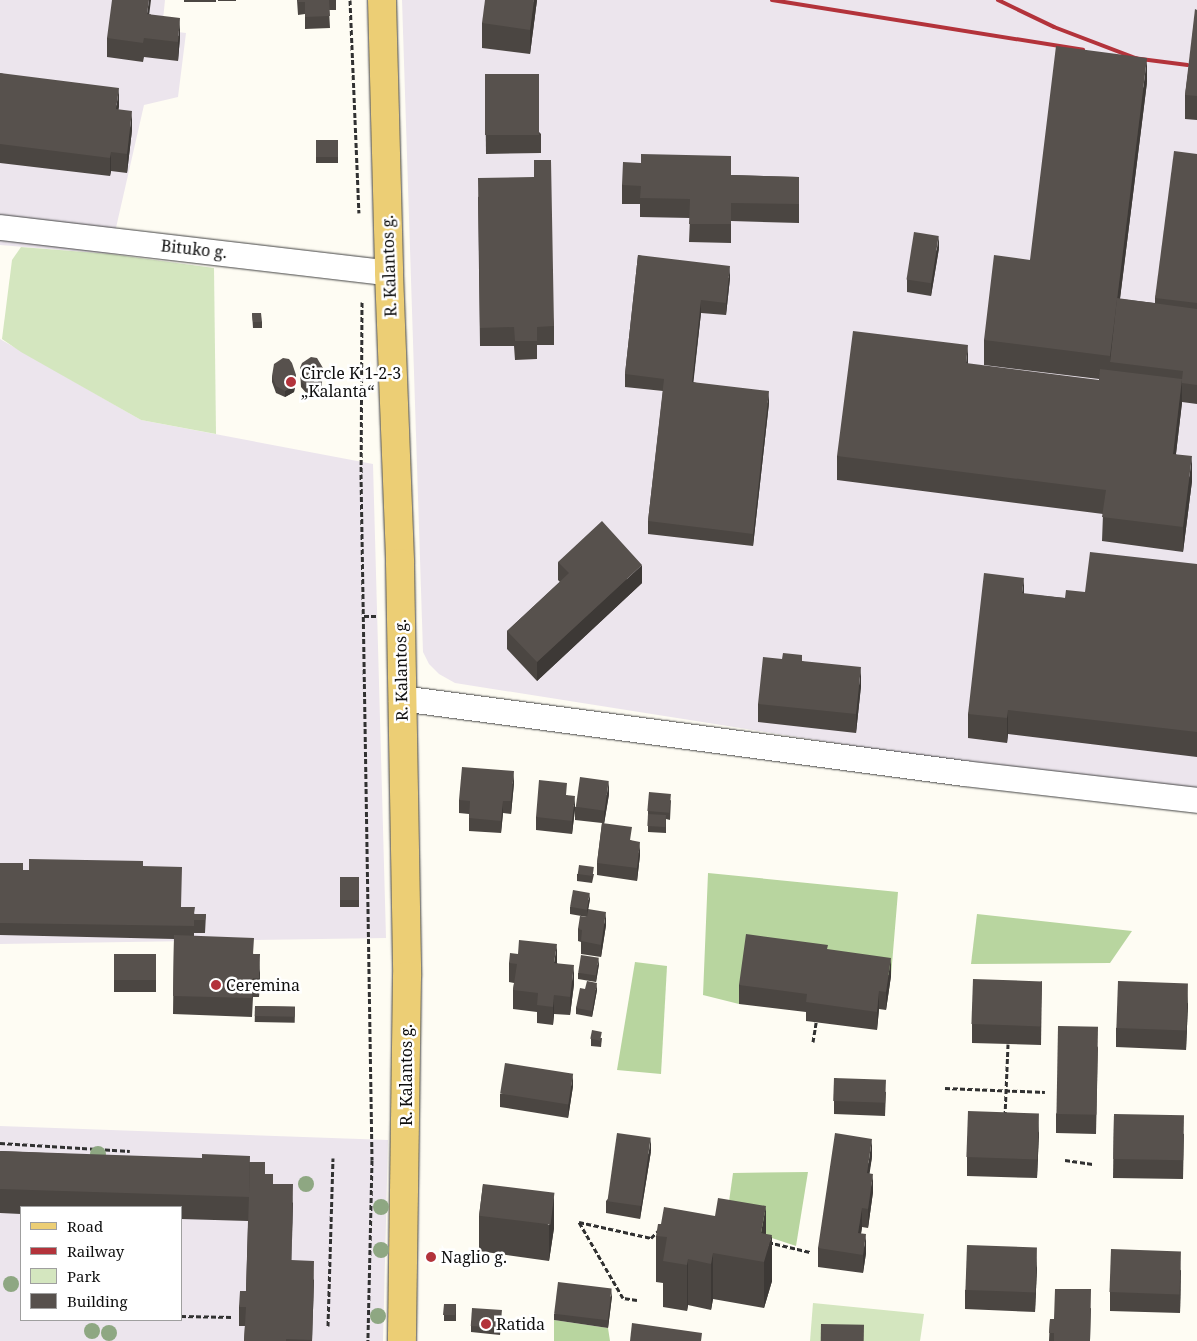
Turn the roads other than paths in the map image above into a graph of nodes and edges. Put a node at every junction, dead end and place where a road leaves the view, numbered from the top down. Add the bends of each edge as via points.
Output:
1 (382, 0) edge
2 (0, 227) edge
3 (388, 273) junction
4 (400, 698) junction
5 (1197, 800) edge
6 (402, 1341) edge

1 - 3 main road, R. Kalantos g.
2 - 3 street, Bituko g.
3 - 4 main road, R. Kalantos g. via 400,563
4 - 5 street via 964,773
4 - 6 main road, R. Kalantos g. via 407,976

